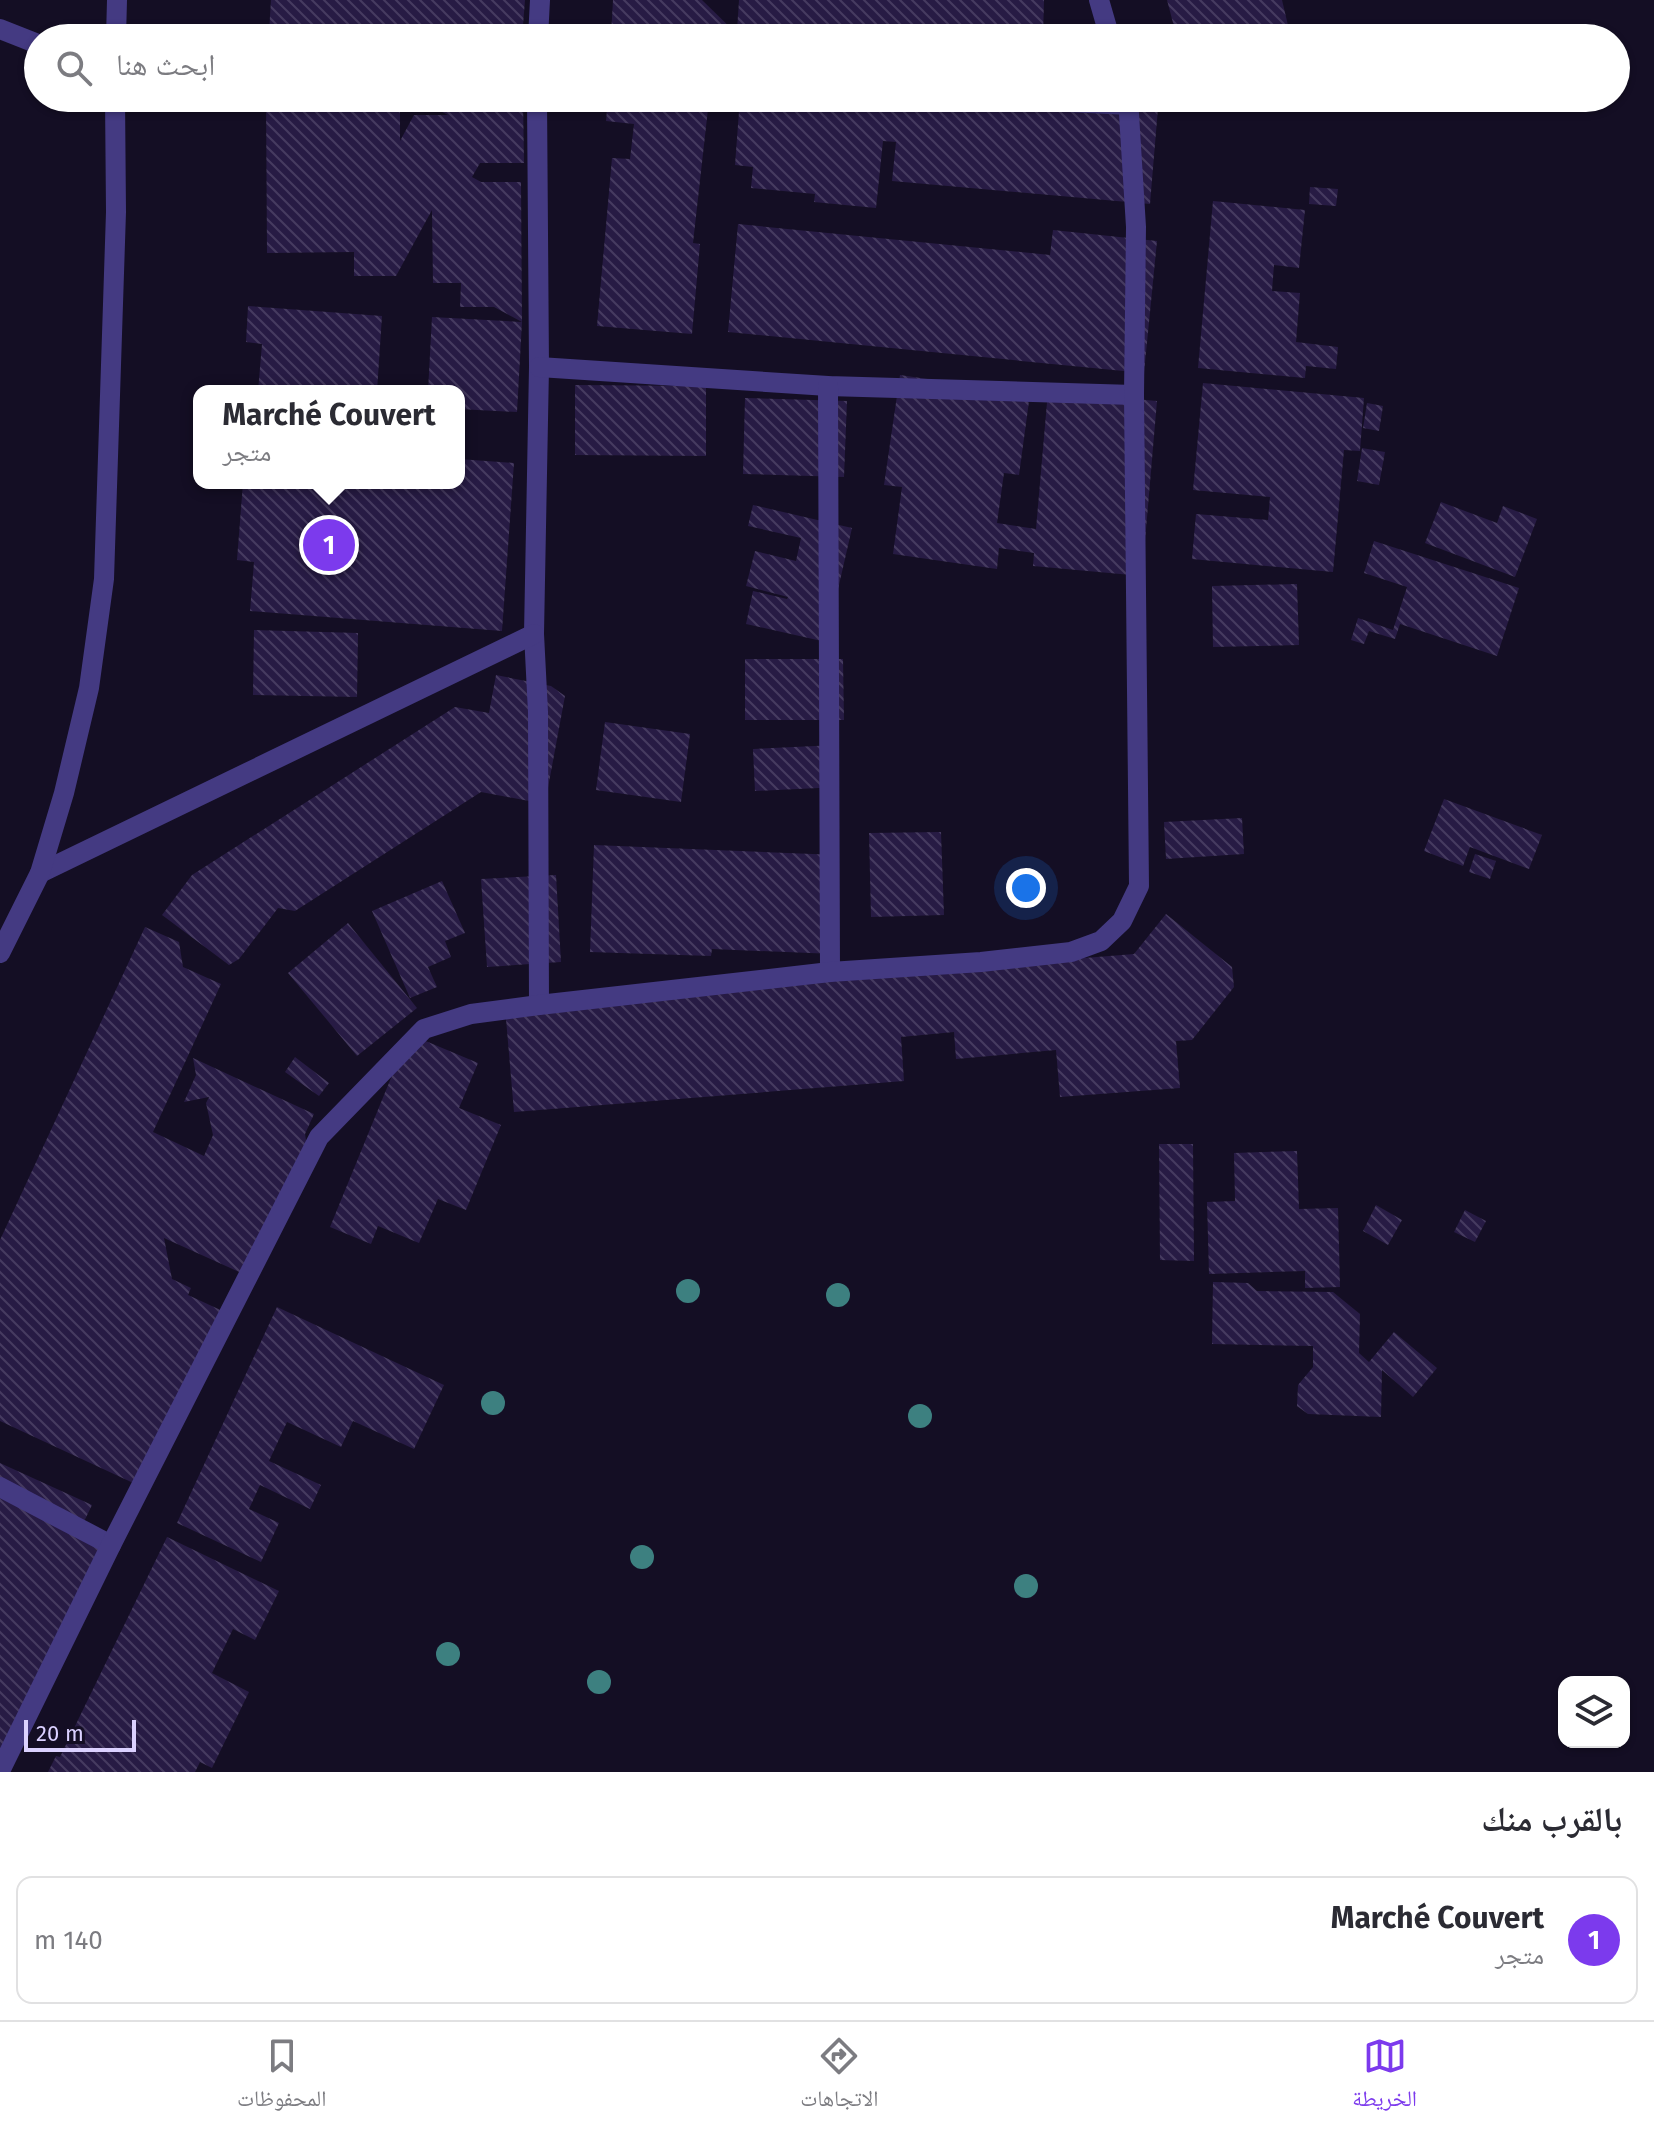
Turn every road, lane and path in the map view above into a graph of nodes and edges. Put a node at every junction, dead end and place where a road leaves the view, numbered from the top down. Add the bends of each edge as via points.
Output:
1 (117, 0) edge
2 (540, 0) edge
3 (1099, 0) edge
4 (116, 24) edge
5 (539, 24) edge
6 (1106, 24) edge
7 (0, 29) edge
8 (24, 38) edge
9 (115, 112) edge
10 (537, 112) edge
11 (1130, 112) edge
12 (539, 367) junction
13 (828, 386) junction
14 (1134, 395) junction
15 (534, 634) junction
16 (40, 873) junction
17 (0, 953) edge
18 (830, 972) junction
19 (539, 1005) junction
20 (0, 1487) edge
21 (111, 1545) junction
22 (0, 1771) edge

1 - 4 street
2 - 5 street
3 - 6 street
7 - 8 street
9 - 16 street via 104,579 89,688
10 - 12 street
11 - 14 street via 1136,227
12 - 13 street
12 - 15 street
13 - 14 street
13 - 18 street
14 - 18 street via 1139,886 1122,921 1101,941 1071,952
15 - 16 street
15 - 19 street
16 - 17 street
18 - 19 street
19 - 21 street via 471,1014 424,1029 319,1137
20 - 21 street
21 - 22 street

